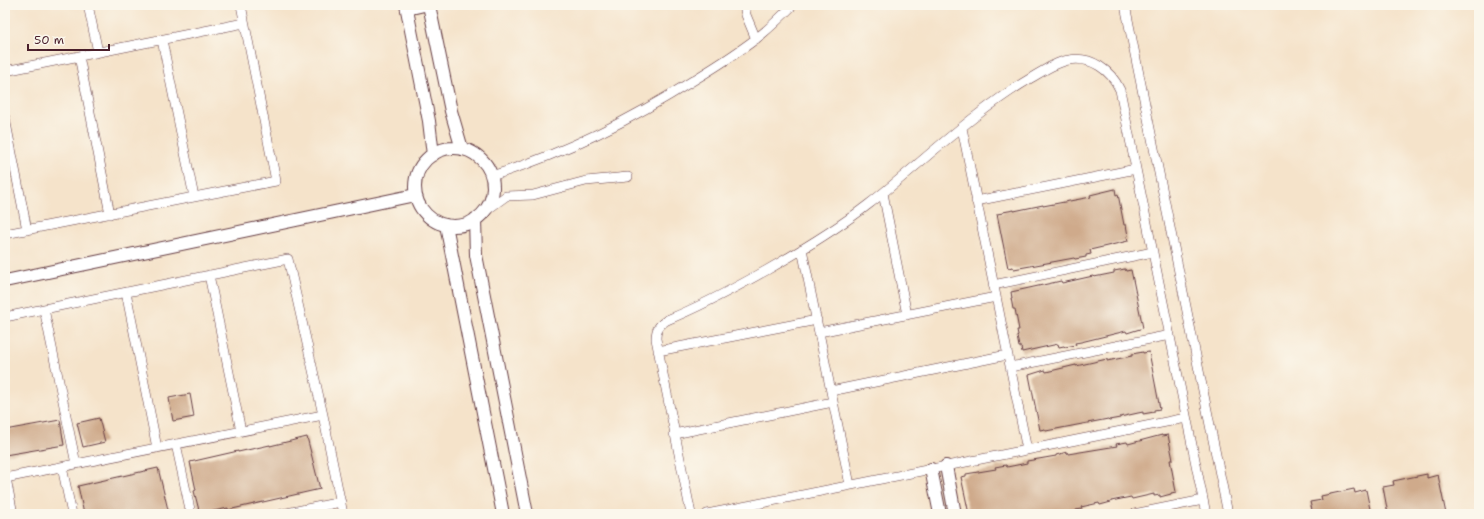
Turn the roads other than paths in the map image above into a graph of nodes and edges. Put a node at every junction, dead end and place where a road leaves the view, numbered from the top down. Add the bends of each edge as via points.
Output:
1 (88, 5) edge
2 (241, 5) edge
3 (424, 5) edge
4 (429, 5) edge
5 (744, 5) edge
6 (793, 5) edge
7 (1125, 5) edge
8 (407, 7) edge
9 (244, 23) junction
10 (756, 39) junction
11 (162, 40) junction
12 (98, 52) junction
13 (79, 56) junction
14 (5, 71) edge
15 (5, 118) edge
16 (962, 128) junction
17 (462, 149) junction
18 (433, 154) junction
19 (1136, 169) junction
20 (491, 176) junction
21 (628, 176) dead end
22 (883, 193) junction
23 (415, 195) junction
24 (194, 197) junction
25 (976, 201) junction
26 (110, 214) junction
27 (479, 216) junction
28 (446, 225) junction
29 (27, 230) junction
30 (5, 234) edge
31 (802, 249) junction
32 (1153, 252) junction
33 (209, 275) junction
34 (5, 281) edge
35 (993, 285) junction
36 (126, 292) junction
37 (996, 297) junction
38 (44, 309) junction
39 (907, 314) junction
40 (5, 317) edge
41 (817, 320) junction
42 (819, 332) junction
43 (1170, 335) junction
44 (658, 351) junction
45 (1007, 355) junction
46 (1010, 367) junction
47 (831, 391) junction
48 (833, 402) junction
49 (323, 415) junction
50 (1186, 418) junction
51 (241, 431) junction
52 (674, 434) junction
53 (176, 444) junction
54 (157, 448) junction
55 (1026, 450) junction
56 (76, 464) junction
57 (946, 466) junction
58 (62, 467) junction
59 (931, 469) junction
60 (5, 478) edge
61 (850, 485) junction
62 (1203, 500) junction
63 (340, 502) junction
64 (13, 514) edge
65 (72, 514) edge
66 (191, 514) edge
67 (282, 514) edge
68 (343, 514) edge
69 (503, 514) edge
70 (527, 514) edge
71 (691, 514) edge
72 (707, 514) edge
73 (940, 514) edge
74 (955, 514) edge
75 (1134, 514) edge
76 (1206, 514) edge
77 (1228, 514) edge

1 - 12 street
2 - 9 street
3 - 8 street
4 - 17 street via 451,111
5 - 10 street
6 - 10 street
7 - 77 street
8 - 18 street
9 - 11 street
9 - 24 street via 276,181
10 - 20 street via 666,98 618,124 561,151
11 - 12 street
11 - 24 street
12 - 13 street
13 - 14 street
13 - 26 street
15 - 29 street
16 - 19 street via 1023,83 1051,67 1068,60 1085,60 1100,66 1116,81 1123,99
16 - 22 street
16 - 25 street
17 - 18 street via 449,148
17 - 20 street via 480,158
18 - 23 street via 420,168 415,179
19 - 25 street
19 - 32 street
20 - 27 street via 493,191 490,202
21 - 27 street via 586,181 533,196 506,196
22 - 31 street
22 - 39 street
23 - 28 street via 425,213
23 - 34 street
24 - 26 street
25 - 35 street
26 - 29 street
27 - 28 street via 466,224
27 - 70 street via 476,255
28 - 69 street
29 - 30 street
31 - 41 street
31 - 44 street via 724,294 663,322 656,333
32 - 35 street
32 - 43 street
33 - 36 street
33 - 49 street via 288,259
33 - 51 street
35 - 37 street
36 - 38 street
36 - 54 street
37 - 39 street
37 - 45 street
38 - 40 street
38 - 56 street
39 - 42 street
41 - 42 street
41 - 44 street
42 - 47 street
43 - 46 street
43 - 50 street
44 - 52 street
45 - 46 street
45 - 47 street
46 - 55 street
47 - 48 street
48 - 52 street
48 - 61 street
49 - 51 street
49 - 63 street
50 - 55 street
50 - 62 street
51 - 53 street
52 - 71 street
53 - 54 street
53 - 66 street
54 - 56 street
55 - 57 street
56 - 58 street
57 - 59 street
57 - 74 street
58 - 60 street
58 - 65 street
59 - 61 street
59 - 73 street
60 - 64 street
61 - 72 street
62 - 75 street
62 - 76 street
63 - 67 street
63 - 68 street

